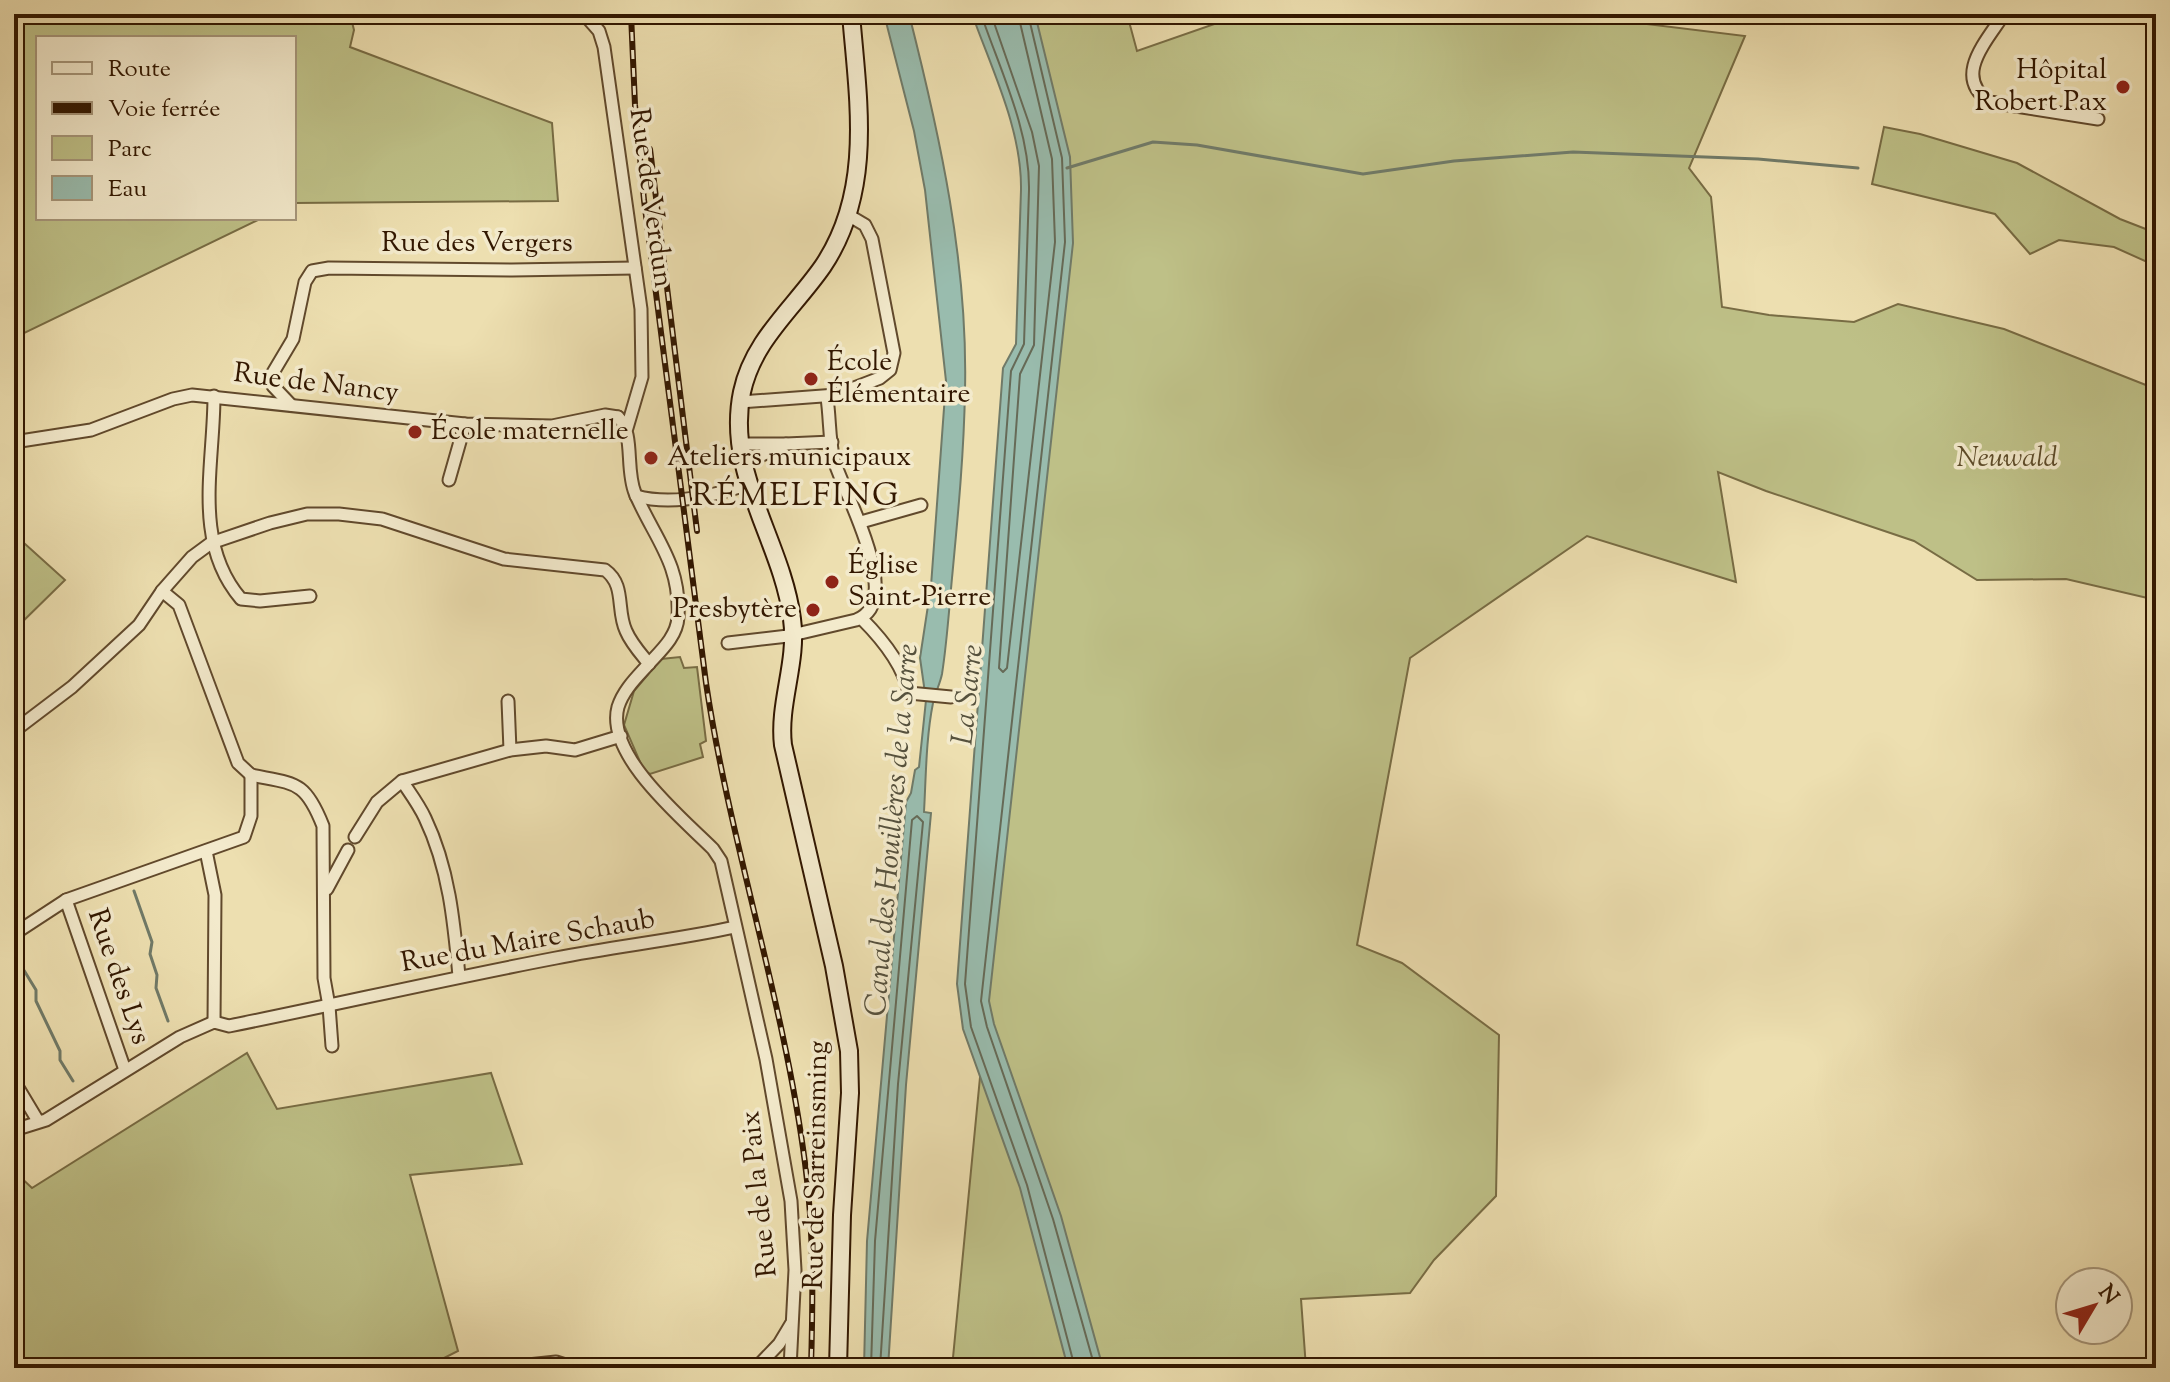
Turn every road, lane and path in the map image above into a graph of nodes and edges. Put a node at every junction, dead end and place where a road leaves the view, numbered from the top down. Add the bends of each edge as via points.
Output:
1 (584, 14) edge
2 (851, 14) edge
3 (2004, 14) edge
4 (2098, 119) dead end
5 (848, 215) junction
6 (635, 268) junction
7 (214, 396) junction
8 (638, 396) junction
9 (229, 397) junction
10 (827, 398) junction
11 (740, 402) junction
12 (291, 405) junction
13 (215, 417) junction
14 (618, 417) junction
15 (465, 424) junction
16 (627, 428) junction
17 (14, 442) edge
18 (832, 442) junction
19 (739, 444) junction
20 (786, 444) junction
21 (742, 464) junction
22 (449, 480) dead end
23 (748, 484) junction
24 (636, 496) junction
25 (666, 500) junction
26 (921, 505) dead end
27 (646, 513) junction
28 (861, 522) junction
29 (214, 542) junction
30 (162, 591) junction
31 (310, 596) dead end
32 (862, 619) junction
33 (793, 634) junction
34 (728, 643) dead end
35 (649, 664) junction
36 (947, 696) dead end
37 (508, 701) dead end
38 (14, 731) edge
39 (621, 736) junction
40 (510, 750) junction
41 (251, 775) junction
42 (402, 781) junction
43 (355, 837) dead end
44 (348, 850) dead end
45 (206, 851) junction
46 (325, 893) junction
47 (66, 900) junction
48 (735, 927) junction
49 (14, 934) edge
50 (459, 976) junction
51 (329, 1006) junction
52 (214, 1022) junction
53 (332, 1046) dead end
54 (125, 1070) junction
55 (14, 1081) edge
56 (38, 1121) junction
57 (14, 1130) edge
58 (791, 1323) junction
59 (500, 1368) edge
60 (575, 1368) edge
61 (756, 1368) edge
62 (790, 1368) edge
63 (838, 1368) edge

1 - 6 street, Rue de Verdun via 599,31 604,47
2 - 5 street, Rue de Sarreinsming via 860,135
3 - 4 street via 1973,65 1971,81 1978,94 1990,102
5 - 10 street via 870,234 894,353 890,370 880,378
5 - 11 street, Rue de Sarreinsming via 822,268 761,343
6 - 8 street, Rue de Verdun via 641,309
6 - 12 street, Rue des Vergers via 310,272 293,339 271,376 273,386
7 - 9 street, Rue de Nancy
7 - 13 street
7 - 17 street, Rue de Nancy via 179,397 91,430
8 - 14 street
8 - 16 street, Rue de Verdun
9 - 12 street, Rue de Nancy
9 - 13 street
10 - 11 street
10 - 18 street
11 - 19 street, Rue de Sarreinsming
12 - 15 street, Rue de Nancy
13 - 29 street via 208,516
14 - 15 street, Rue de Nancy via 552,426
14 - 16 street
15 - 22 street
16 - 24 street, Rue de la Paix
18 - 20 street
18 - 28 street via 834,460
19 - 20 street
19 - 21 street, Rue de Sarreinsming
20 - 21 street
21 - 23 street, Rue de Sarreinsming
23 - 25 street
23 - 33 street, Rue de Sarreinsming via 788,601
24 - 25 street
24 - 27 street, Rue de la Paix
25 - 27 street
26 - 28 street
27 - 35 street, Rue de la Paix via 671,565 678,619 673,635
28 - 32 street via 875,579 873,599
29 - 30 street via 182,566
29 - 31 street via 229,585 241,599
29 - 35 street via 307,514 339,514 382,519 504,559 605,570 619,588 624,629
30 - 38 street via 121,643
30 - 41 street via 179,605 238,763
32 - 33 street
32 - 36 street via 890,652 913,693
33 - 34 street
33 - 63 street, Rue de Sarreinsming via 783,745 849,1051
35 - 39 street, Rue de la Paix via 619,706
37 - 40 street
39 - 40 street via 575,750
39 - 48 street, Rue de la Paix via 641,777 718,854
40 - 42 street
41 - 45 street via 251,816 244,837
41 - 46 street via 298,784 314,802 323,826
42 - 43 street via 377,802
42 - 50 street via 425,818 446,873
44 - 46 street
45 - 47 street
45 - 52 street via 215,895
46 - 51 street via 324,978
47 - 49 street
47 - 54 street, Rue des Lys
48 - 50 street, Rue du Maire Schaub
48 - 58 street, Rue de la Paix via 791,1201
50 - 51 street, Rue du Maire Schaub
51 - 52 street, Rue du Maire Schaub via 229,1026
51 - 53 street
52 - 54 street
54 - 56 street
55 - 56 street
56 - 57 street
58 - 61 street
58 - 62 street, Rue de la Paix
59 - 60 street via 556,1362

